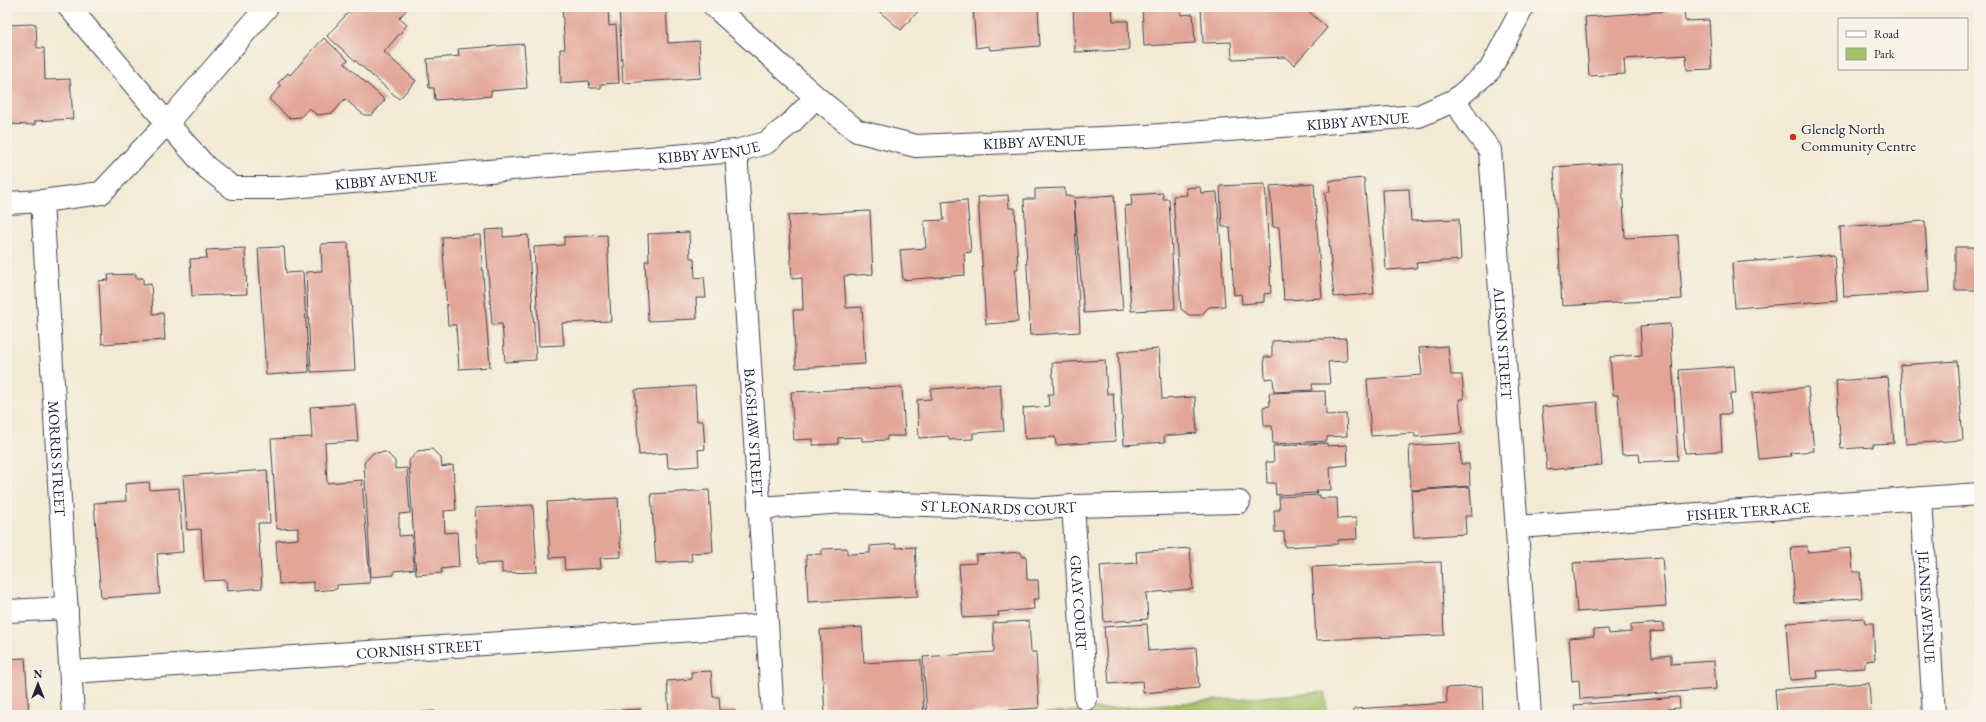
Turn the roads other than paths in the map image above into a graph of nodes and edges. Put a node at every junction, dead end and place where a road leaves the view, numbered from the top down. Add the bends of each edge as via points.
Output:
1 (69, 7) edge
2 (267, 7) edge
3 (715, 7) edge
4 (1524, 7) edge
5 (816, 97) junction
6 (1455, 100) junction
7 (167, 123) junction
8 (736, 151) junction
9 (42, 201) junction
10 (7, 203) edge
11 (1979, 494) edge
12 (1921, 499) junction
13 (1239, 502) dead end
14 (1073, 506) junction
15 (759, 508) junction
16 (1518, 527) junction
17 (67, 608) junction
18 (7, 611) edge
19 (767, 625) junction
20 (72, 672) junction
21 (1086, 699) dead end
22 (73, 715) edge
23 (773, 715) edge
24 (1530, 715) edge
25 (1934, 715) edge

1 - 7 street, KIBBY AVENUE
2 - 7 street
3 - 5 street
4 - 6 street via 1490,70
5 - 6 street, KIBBY AVENUE via 857,131 916,146 1147,136 1419,116
5 - 8 street, KIBBY AVENUE via 791,123 766,143
6 - 16 street, ALISON STREET via 1490,150
7 - 8 street, KIBBY AVENUE via 206,167 233,188 278,188
7 - 9 street via 101,193
8 - 15 street, BAGSHAW STREET
9 - 10 street
9 - 17 street, MORRIS STREET
11 - 12 street, FISHER TERRACE
12 - 16 street, FISHER TERRACE
12 - 25 street, JEANES AVENUE
13 - 14 street, ST LEONARDS COURT
14 - 15 street, ST LEONARDS COURT via 1034,509 844,502
14 - 21 street, GRAY COURT
15 - 19 street, BAGSHAW STREET
16 - 24 street, ALISON STREET
17 - 18 street
17 - 20 street, MORRIS STREET
19 - 20 street, CORNISH STREET
19 - 23 street, BAGSHAW STREET
20 - 22 street, MORRIS STREET

